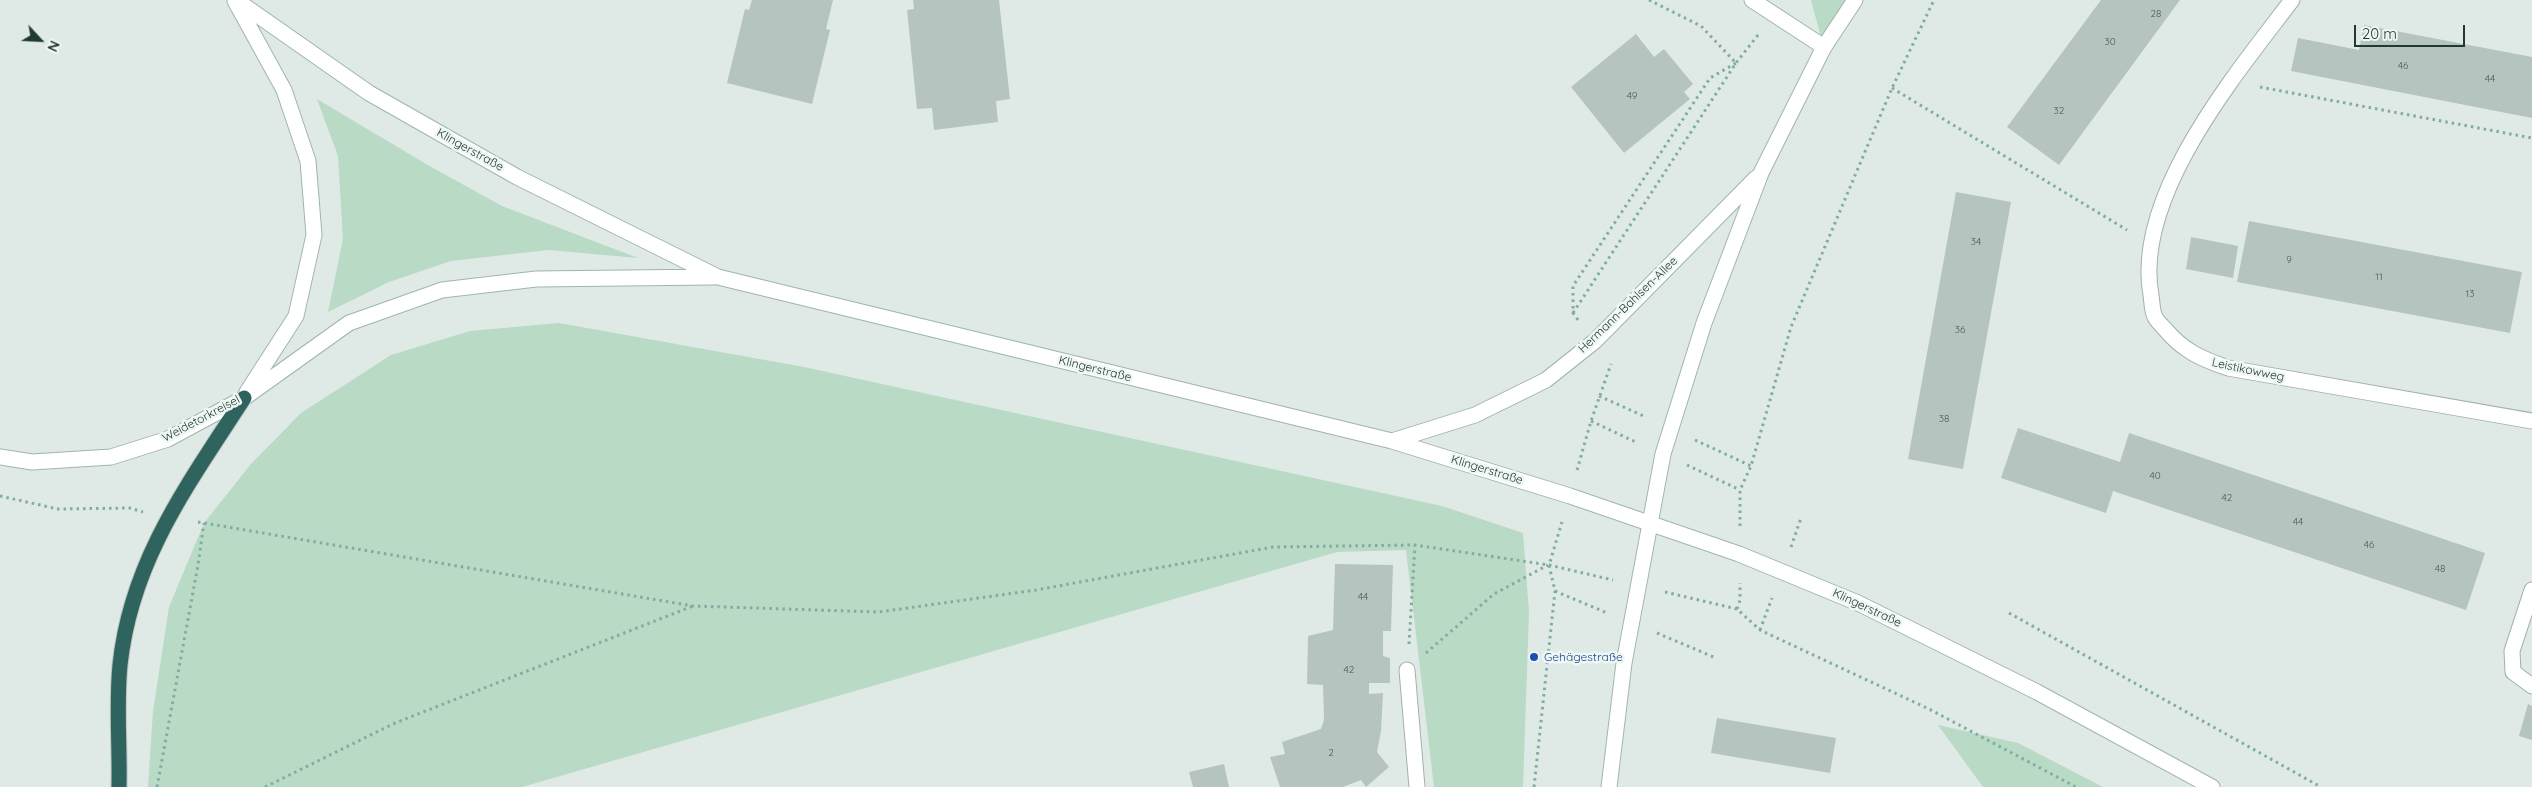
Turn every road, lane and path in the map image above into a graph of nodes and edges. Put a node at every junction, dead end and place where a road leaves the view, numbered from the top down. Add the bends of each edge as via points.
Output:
1 (235, 0) edge
2 (1649, 0) edge
3 (1752, 0) edge
4 (1855, 0) edge
5 (1934, 0) edge
6 (2292, 0) edge
7 (1775, 13) junction
8 (1824, 47) junction
9 (1736, 63) junction
10 (2235, 75) junction
11 (1892, 88) junction
12 (2532, 138) edge
13 (1761, 173) junction
14 (2151, 244) junction
15 (718, 277) junction
16 (1612, 363) dead end
17 (244, 398) junction
18 (2532, 421) edge
19 (1392, 441) junction
20 (1664, 454) junction
21 (0, 457) edge
22 (0, 496) edge
23 (167, 518) junction
24 (204, 523) junction
25 (1651, 524) junction
26 (1415, 545) junction
27 (1549, 565) junction
28 (1638, 585) junction
29 (2532, 590) edge
30 (693, 606) junction
31 (2009, 613) dead end
32 (1408, 670) junction
33 (2532, 686) edge
34 (120, 787) edge
35 (157, 787) edge
36 (265, 787) edge
37 (1417, 787) edge
38 (1534, 787) edge
39 (1609, 787) edge
40 (2076, 787) edge
41 (2212, 787) edge
42 (2321, 787) edge

1 - 15 street, Klingerstraße via 369,93 516,177
1 - 17 street, Weidetorkreisel via 284,90 308,161 314,235 296,316
2 - 9 path via 1701,26
3 - 7 street
4 - 8 street, Hermann-Bahlsen-Allee
5 - 11 path
6 - 10 street, Leistikowweg
7 - 8 street
7 - 9 path
8 - 13 street, Hermann-Bahlsen-Allee
9 - 9 path via 1710,78 1573,286 1573,313
10 - 12 path via 2250,86
10 - 14 street, Leistikowweg via 2179,166 2163,203
11 - 14 path
11 - 20 path via 1791,327 1751,466 1740,490
13 - 19 street, Hermann-Bahlsen-Allee via 1595,341 1546,380 1475,415
13 - 20 street, Hermann-Bahlsen-Allee via 1704,322
14 - 18 street, Leistikowweg via 2149,282 2155,317 2178,344 2202,359 2228,368
15 - 17 street, Klingerstraße via 536,279 442,290 349,323
15 - 19 street, Klingerstraße
16 - 20 path via 1591,421
17 - 21 street, Weidetorkreisel via 168,438 111,457 32,462
17 - 23 highway
19 - 25 street, Klingerstraße via 1520,479
20 - 25 street, Hermann-Bahlsen-Allee
22 - 23 path via 58,509 130,508
23 - 24 path
23 - 34 highway via 151,550 132,607 120,665
24 - 30 path
24 - 35 path
25 - 28 street, Hermann-Bahlsen-Allee
25 - 41 street, Klingerstraße via 1740,554 1858,602 2029,688
26 - 27 path
26 - 30 path via 1274,547 1036,590 879,612
26 - 32 path
27 - 28 path
27 - 32 path via 1494,594
27 - 38 path via 1555,591
28 - 39 street, Hermann-Bahlsen-Allee via 1624,663
28 - 40 path via 1736,609 1760,630 1929,709
29 - 33 street via 2512,652 2513,672
30 - 36 path via 395,723
31 - 42 path
32 - 37 street

